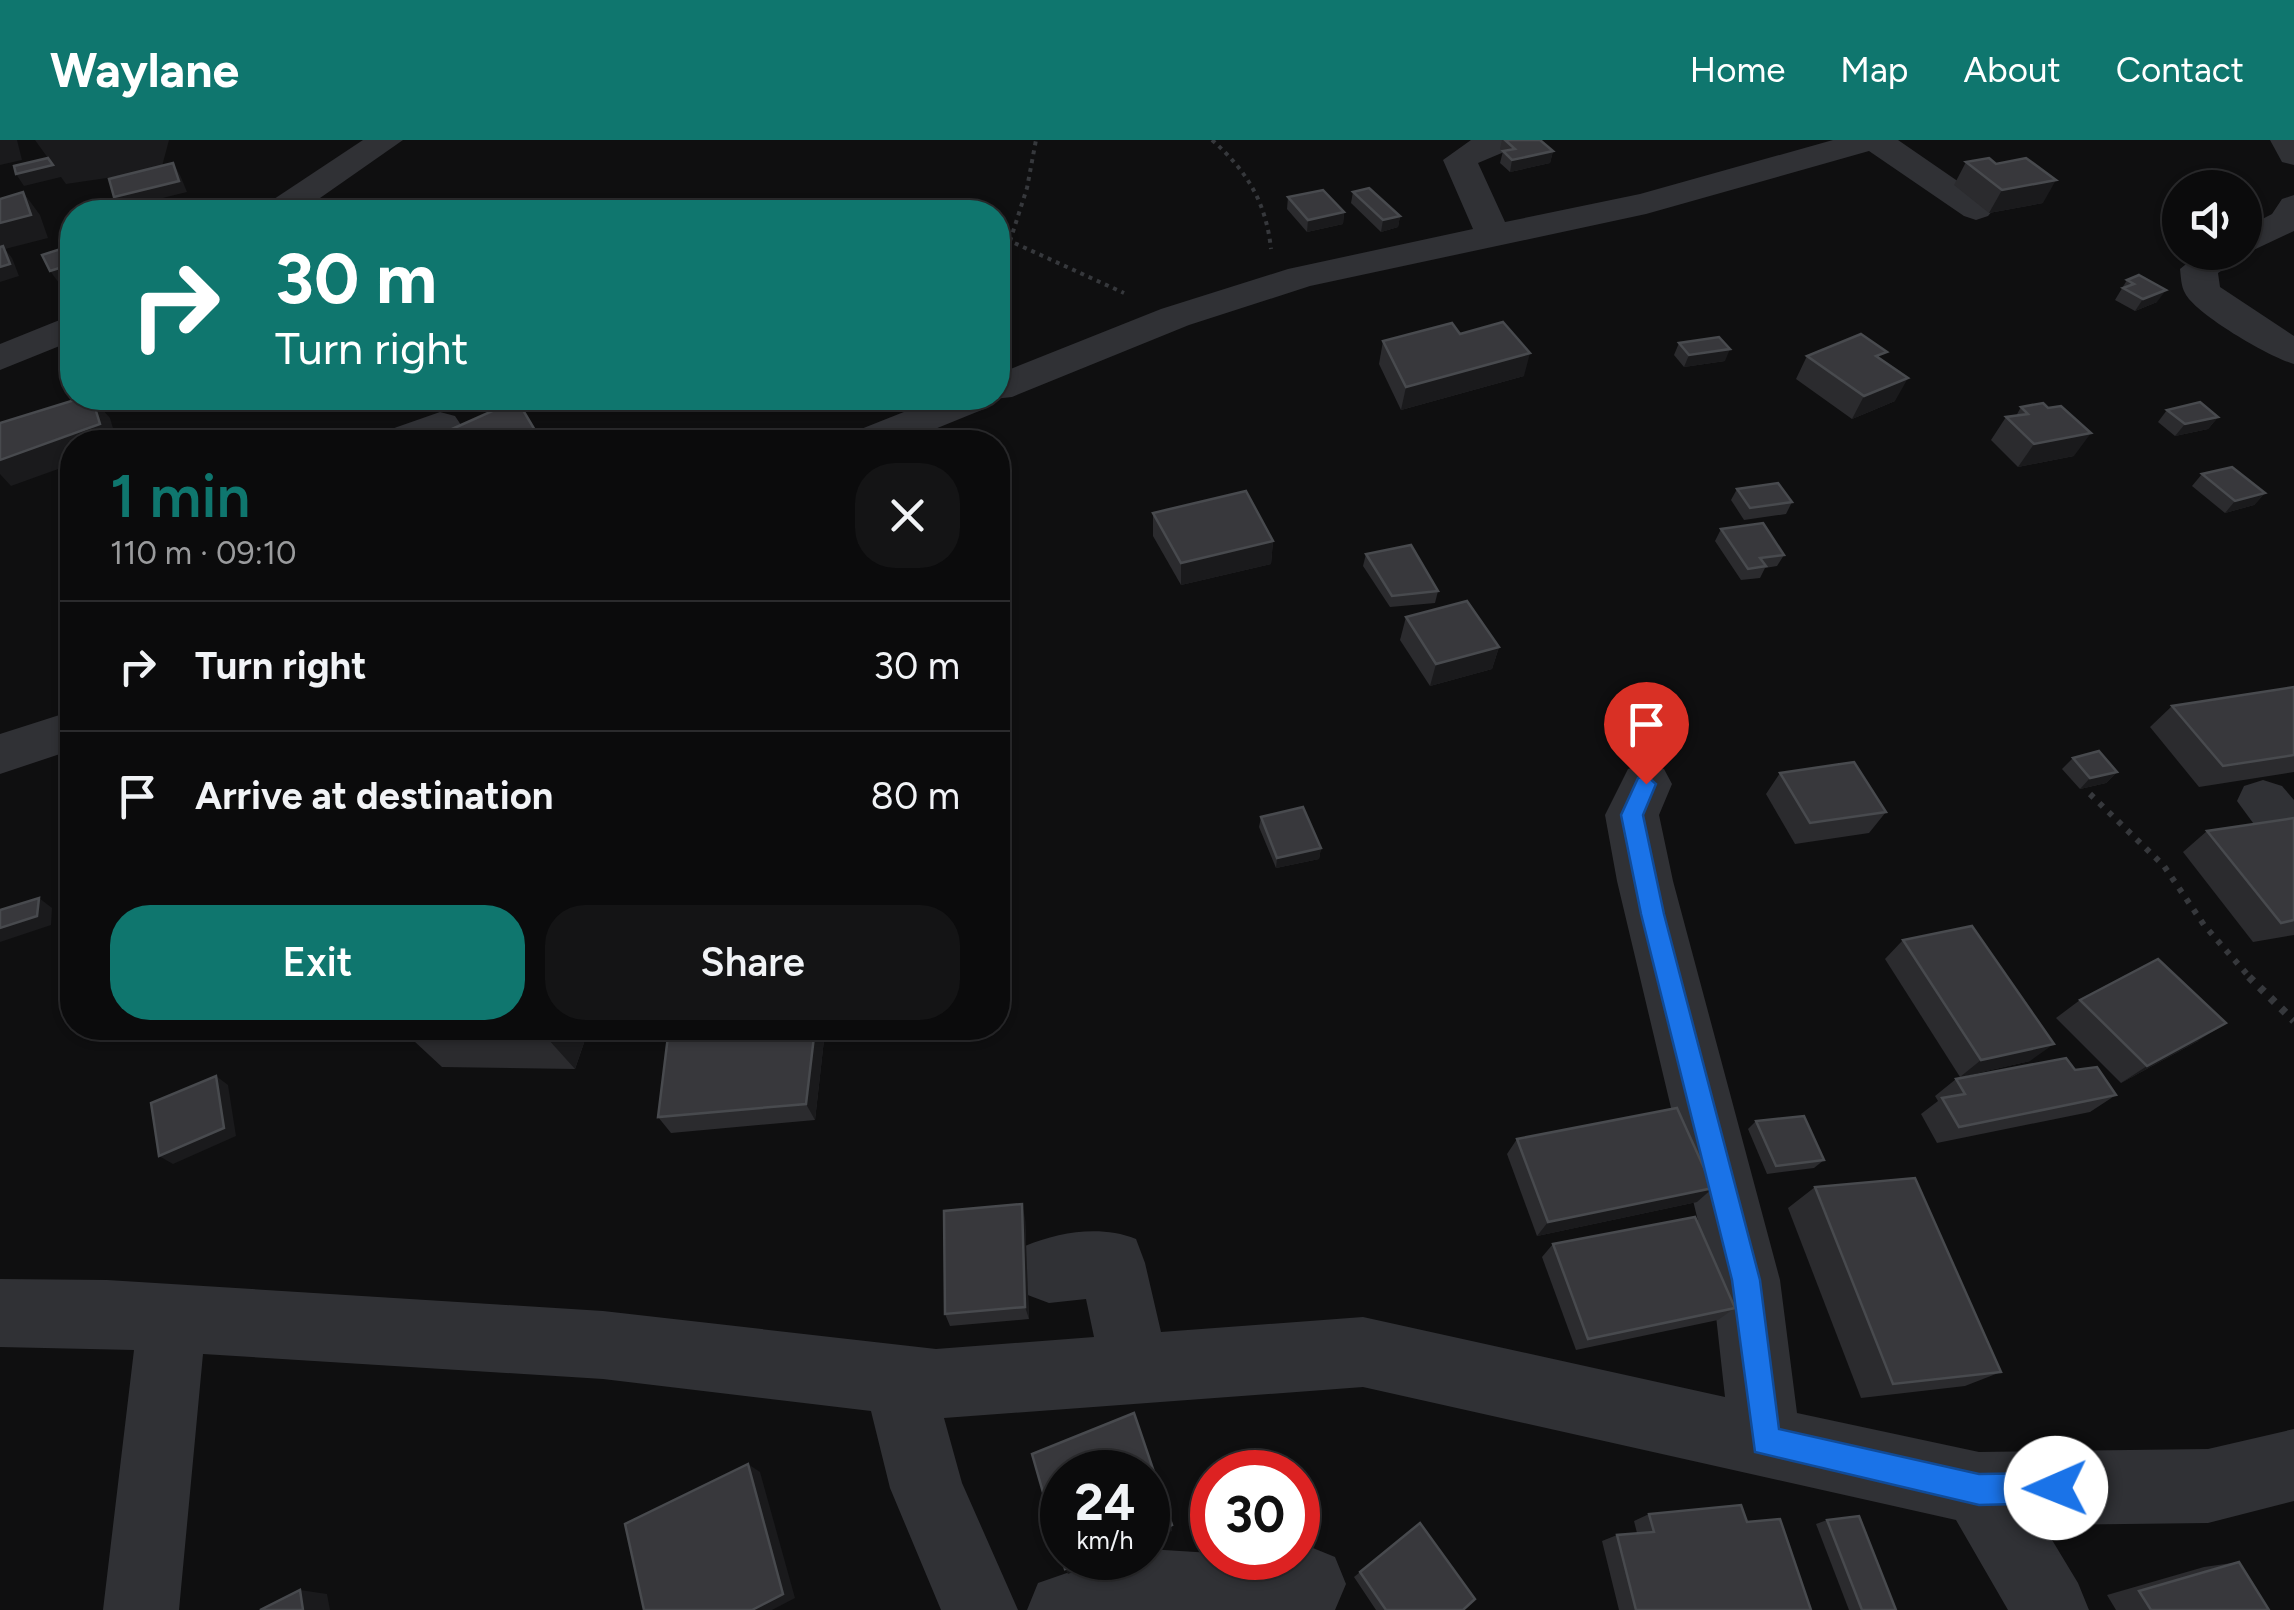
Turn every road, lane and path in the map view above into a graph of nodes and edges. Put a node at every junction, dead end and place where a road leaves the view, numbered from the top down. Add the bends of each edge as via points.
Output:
1 (386, 140) edge
2 (1036, 140) edge
3 (1212, 140) edge
4 (1504, 140) edge
5 (1873, 140) edge
6 (2288, 140) edge
7 (2294, 155) edge
8 (295, 200) edge
9 (2294, 206) edge
10 (1976, 209) dead end
11 (2262, 234) edge
12 (1496, 236) junction
13 (1010, 241) joint
14 (2199, 270) edge
15 (1278, 284) junction
16 (1175, 318) junction
17 (60, 332) edge
18 (2294, 352) edge
19 (0, 358) edge
20 (1010, 383) edge
21 (945, 410) edge
22 (440, 425) dead end
23 (427, 430) edge
24 (896, 430) edge
25 (60, 734) edge
26 (0, 754) edge
27 (1646, 784) dead end
28 (2090, 794) edge
29 (2294, 1020) edge
30 (1049, 1270) dead end
31 (0, 1313) edge
32 (172, 1320) junction
33 (1135, 1368) junction
34 (898, 1379) junction
35 (1765, 1441) junction
36 (2294, 1465) edge
37 (1979, 1490) junction
38 (1308, 1584) dead end
39 (141, 1610) edge
40 (980, 1610) edge
41 (1065, 1610) edge
42 (2051, 1610) edge

1 - 8 street
2 - 13 path
3 - 15 path via 1248,176 1268,214
4 - 12 street via 1460,160
5 - 10 street
5 - 12 street via 1646,203
6 - 7 street
9 - 11 street via 2285,221
12 - 15 street
13 - 16 path
14 - 18 street via 2202,292
15 - 16 street
16 - 20 street
17 - 19 street
21 - 24 street
22 - 23 street
25 - 26 street
27 - 35 street via 1632,815 1746,1280
28 - 29 path via 2164,866 2204,924
30 - 33 street via 1112,1263
31 - 32 street
32 - 34 street via 604,1344
32 - 39 street
33 - 34 street via 936,1384
33 - 35 street via 1363,1352
34 - 40 street via 927,1488
35 - 37 street
36 - 37 street via 2208,1486
37 - 42 street
38 - 41 street via 1216,1591 1138,1587

